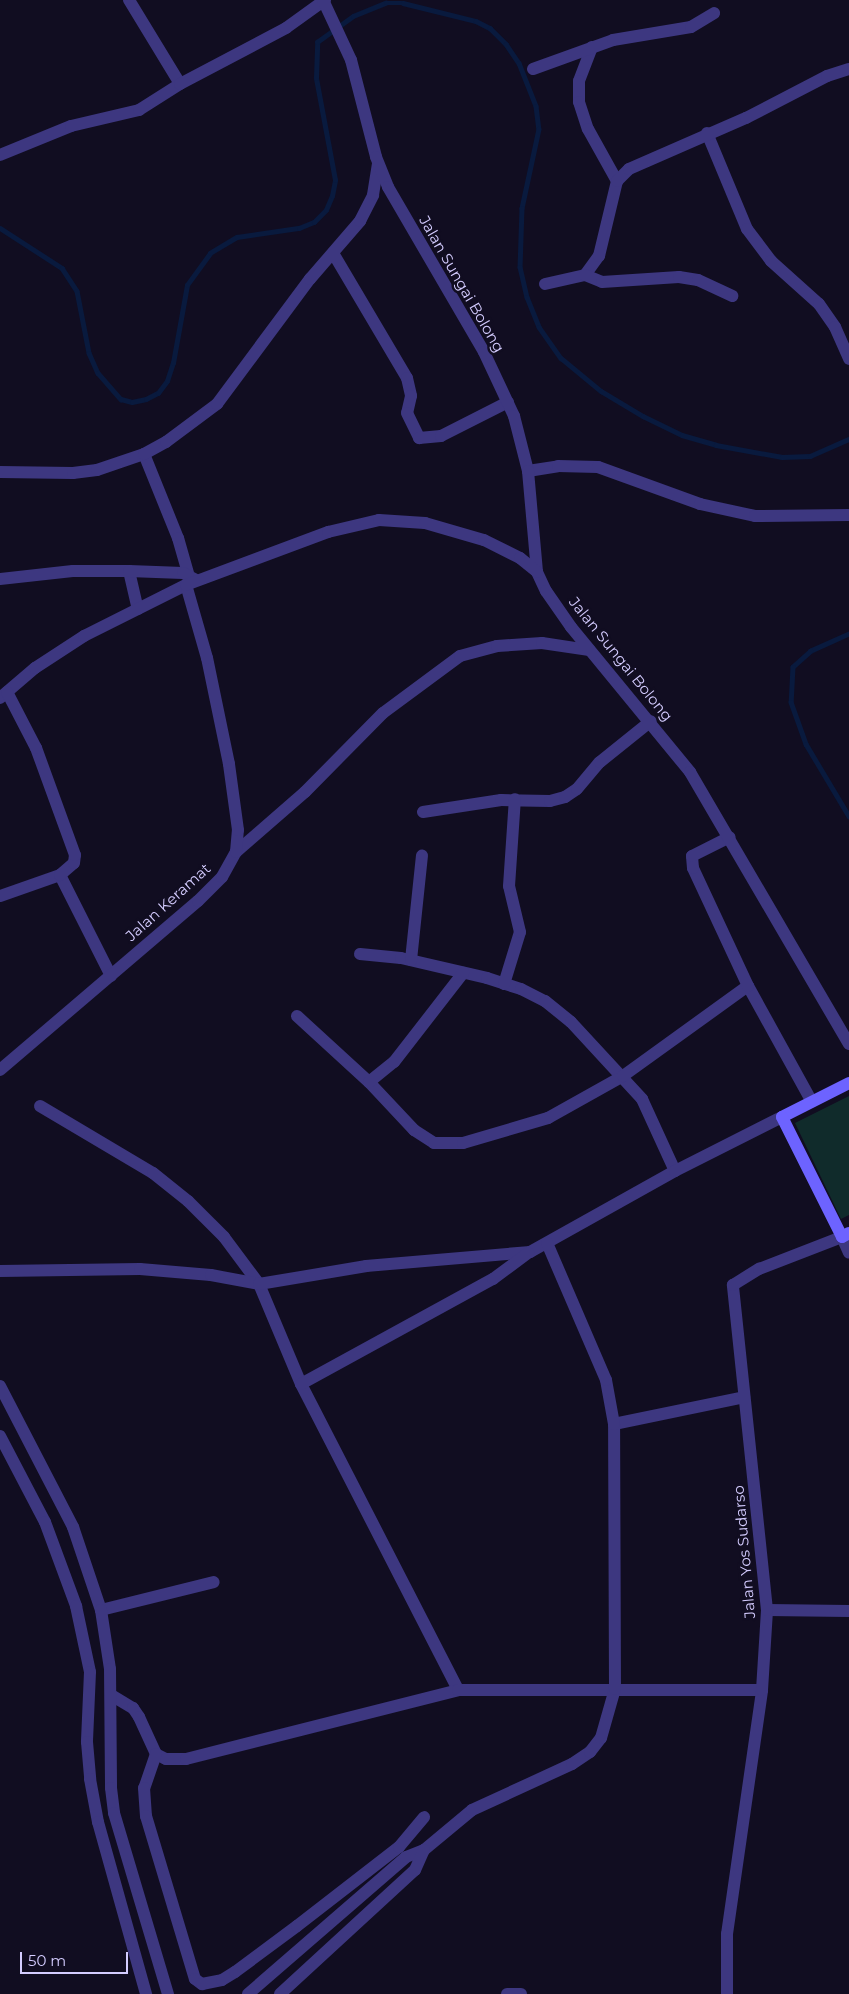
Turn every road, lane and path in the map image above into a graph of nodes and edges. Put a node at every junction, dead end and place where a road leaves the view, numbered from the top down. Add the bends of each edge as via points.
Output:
1 (129, 0) edge
2 (324, 0) edge
3 (714, 13) dead end
4 (592, 47) junction
5 (533, 69) dead end
6 (849, 69) edge
7 (180, 84) junction
8 (707, 133) junction
9 (0, 155) edge
10 (378, 164) junction
11 (617, 180) junction
12 (332, 253) junction
13 (585, 275) junction
14 (545, 284) dead end
15 (733, 296) dead end
16 (849, 359) edge
17 (508, 402) junction
18 (144, 454) junction
19 (528, 471) junction
20 (0, 472) edge
21 (849, 515) edge
22 (129, 571) junction
23 (537, 572) junction
24 (0, 579) edge
25 (190, 580) junction
26 (138, 609) junction
27 (589, 650) junction
28 (4, 695) edge
29 (651, 722) junction
30 (515, 799) junction
31 (423, 812) dead end
32 (730, 837) junction
33 (236, 852) junction
34 (422, 856) dead end
35 (60, 875) junction
36 (0, 896) edge
37 (360, 954) dead end
38 (411, 960) junction
39 (463, 973) junction
40 (111, 976) junction
41 (504, 984) junction
42 (748, 986) junction
43 (297, 1016) dead end
44 (847, 1041) edge
45 (849, 1053) edge
46 (0, 1070) edge
47 (623, 1076) junction
48 (369, 1082) junction
49 (849, 1083) edge
50 (812, 1102) junction
51 (40, 1106) dead end
52 (782, 1117) junction
53 (675, 1170) junction
54 (845, 1235) edge
55 (547, 1243) junction
56 (530, 1252) junction
57 (849, 1253) edge
58 (0, 1271) edge
59 (259, 1284) junction
60 (301, 1384) junction
61 (0, 1386) edge
62 (744, 1397) junction
63 (614, 1424) junction
64 (0, 1436) edge
65 (46, 1475) junction
66 (26, 1486) junction
67 (214, 1582) dead end
68 (101, 1610) junction
69 (767, 1610) junction
70 (849, 1610) edge
71 (110, 1669) junction
72 (90, 1672) junction
73 (615, 1689) junction
74 (458, 1690) junction
75 (762, 1690) junction
76 (111, 1695) junction
77 (156, 1754) junction
78 (424, 1816) dead end
79 (424, 1850) junction
80 (146, 1994) edge
81 (168, 1994) edge
82 (248, 1994) edge
83 (280, 1994) edge
84 (507, 1994) edge
85 (521, 1994) edge
86 (727, 1994) edge

1 - 7 street
2 - 7 street via 286,28
2 - 10 street, Jalan Sungai Bolong via 345,45
3 - 4 street via 691,27 651,32
4 - 5 street
4 - 11 street via 579,81 579,102 588,129
6 - 8 street via 827,76 746,118
7 - 9 street via 140,110 79,123
8 - 11 street via 637,165
8 - 16 street via 747,229 771,261 819,304 835,327
10 - 12 street via 367,209
10 - 17 street, Jalan Sungai Bolong via 484,352
11 - 13 street via 599,256
12 - 17 street via 406,378 411,396 407,413 419,438 441,436
12 - 18 street via 227,395 180,433
13 - 14 street
13 - 15 street via 602,282 679,276
17 - 19 street, Jalan Sungai Bolong via 519,430
18 - 20 street via 81,472
18 - 25 street, Jalan Keramat via 178,538
19 - 21 street via 558,466 598,466 700,504 755,516
19 - 23 street, Jalan Sungai Bolong
22 - 24 street via 72,571
22 - 25 street
22 - 26 street
23 - 25 street via 520,558 484,540 425,523 379,520 328,532
23 - 27 street, Jalan Sungai Bolong
25 - 26 street
25 - 33 street, Jalan Keramat via 229,764 238,830
26 - 28 street via 64,648
27 - 29 street, Jalan Sungai Bolong
27 - 33 street via 542,644 497,646 460,656 389,707 304,792
28 - 35 street via 36,748 72,841 74,863
29 - 30 street via 600,762 577,789 565,797 550,801
29 - 32 street, Jalan Sungai Bolong via 690,772
30 - 31 street
30 - 41 street via 509,886 520,932
32 - 42 street via 692,856 693,868
32 - 44 street, Jalan Sungai Bolong
33 - 40 street, Jalan Keramat via 222,877 204,895
34 - 38 street
35 - 36 street
35 - 40 street
37 - 38 street
38 - 39 street
39 - 41 street
39 - 48 street via 394,1062
40 - 46 street, Jalan Keramat
41 - 47 street via 546,1001
42 - 47 street
42 - 50 street
43 - 48 street
44 - 45 street, Jalan Sungai Bolong
47 - 48 street via 548,1118 472,1141 446,1145 422,1137
47 - 53 street via 642,1099
49 - 50 main road
50 - 52 main road
51 - 59 street via 152,1173 174,1190 208,1219
52 - 53 street
52 - 54 main road
53 - 55 street
54 - 57 street
54 - 62 street, Jalan Yos Sudarso via 759,1269 733,1285
55 - 56 street
55 - 63 street via 606,1380
56 - 59 street via 366,1266
56 - 60 street via 493,1280
58 - 59 street via 173,1270
59 - 60 street
60 - 74 street
61 - 65 street
62 - 63 street
62 - 69 street, Jalan Yos Sudarso
63 - 73 street
64 - 66 street
65 - 66 street
65 - 68 street via 74,1527
66 - 72 street via 65,1568
67 - 68 street
68 - 71 street
69 - 70 street
69 - 75 street, Jalan Yos Sudarso
71 - 72 street
71 - 76 street
72 - 80 street via 87,1742 90,1779 98,1822
73 - 74 street
73 - 75 street
73 - 79 street via 601,1738 590,1752 572,1764 472,1810
74 - 77 street via 186,1759 166,1759
75 - 86 street, Jalan Yos Sudarso via 727,1934
76 - 77 street via 139,1717
76 - 81 street via 114,1813
77 - 78 street via 144,1788 146,1816 195,1979 202,1984 222,1980 282,1938 399,1847
79 - 82 street via 406,1857
79 - 83 street via 415,1870
84 - 85 street

